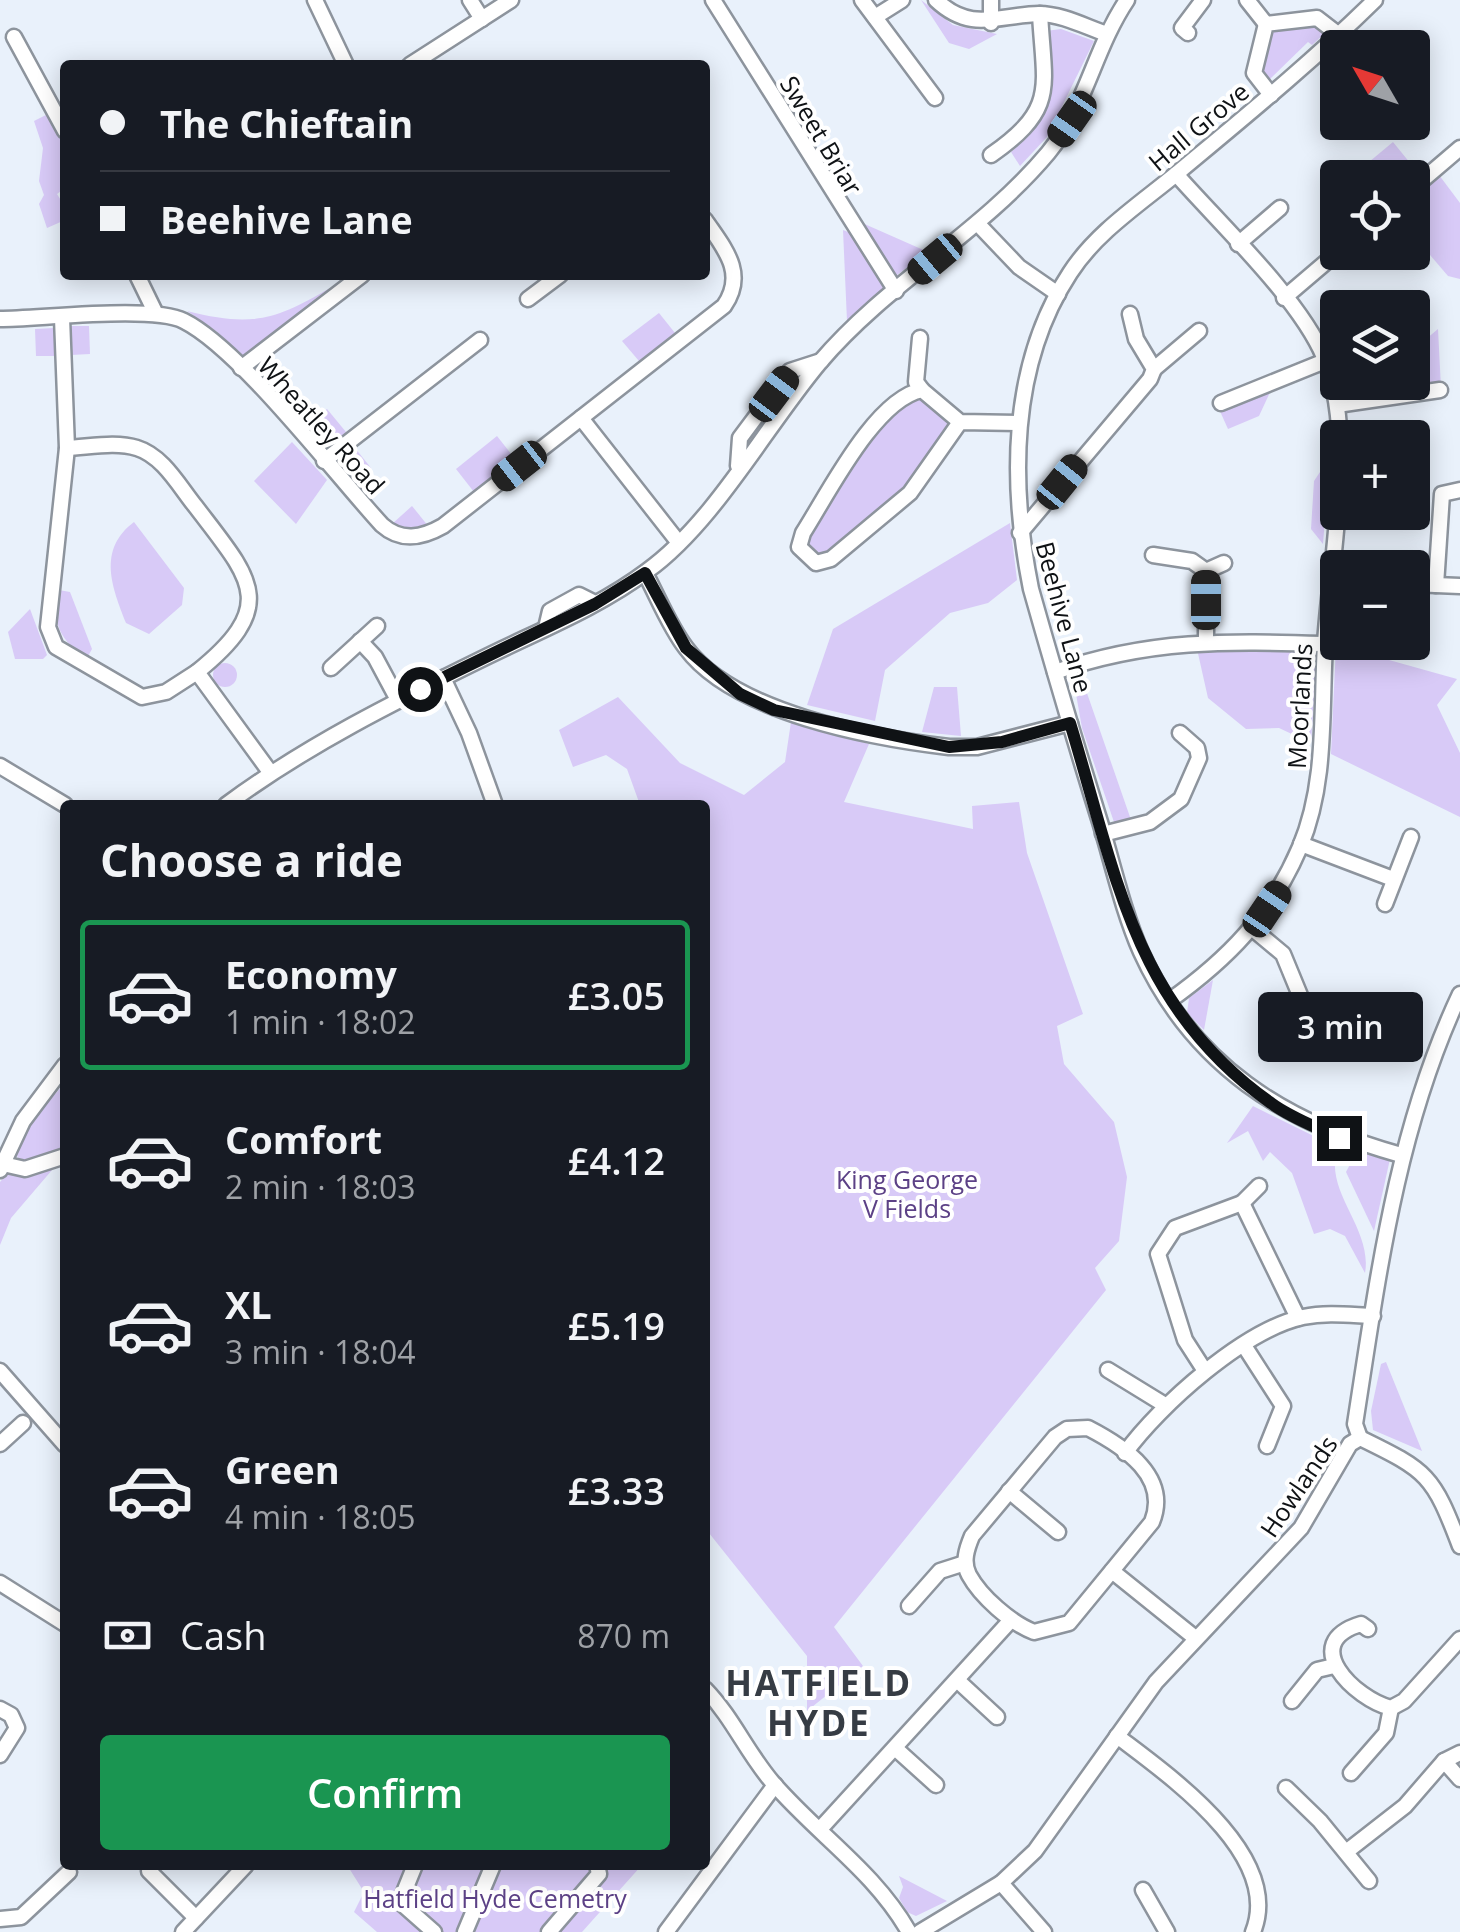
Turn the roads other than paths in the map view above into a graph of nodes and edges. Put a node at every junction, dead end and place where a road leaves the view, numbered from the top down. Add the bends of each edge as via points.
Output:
1 (315, 0) edge
2 (470, 0) edge
3 (511, 0) edge
4 (714, 0) edge
5 (862, 0) edge
6 (902, 0) edge
7 (936, 0) edge
8 (990, 0) edge
9 (1127, 0) edge
10 (1202, 0) edge
11 (1248, 0) edge
12 (1374, 0) edge
13 (1040, 14) junction
14 (875, 18) junction
15 (482, 19) junction
16 (991, 23) junction
17 (1266, 24) junction
18 (1332, 30) edge
19 (1345, 30) edge
20 (1188, 33) dead end
21 (1107, 34) junction
22 (14, 37) dead end
23 (1320, 53) edge
24 (344, 60) edge
25 (418, 60) edge
26 (1272, 95) junction
27 (935, 98) dead end
28 (60, 122) edge
29 (1460, 148) edge
30 (991, 154) dead end
31 (1176, 174) junction
32 (1430, 174) edge
33 (1280, 208) dead end
34 (978, 224) junction
35 (710, 228) edge
36 (1238, 244) junction
37 (1320, 267) edge
38 (139, 280) edge
39 (355, 280) edge
40 (554, 280) edge
41 (896, 291) junction
42 (1058, 294) junction
43 (1284, 298) junction
44 (528, 300) dead end
45 (156, 314) junction
46 (1130, 314) dead end
47 (62, 318) junction
48 (0, 319) edge
49 (1200, 331) dead end
50 (920, 338) dead end
51 (480, 340) dead end
52 (1320, 352) edge
53 (1320, 362) edge
54 (241, 368) junction
55 (1154, 369) junction
56 (922, 390) junction
57 (1440, 390) dead end
58 (1336, 400) edge
59 (1221, 403) dead end
60 (1337, 404) junction
61 (581, 418) junction
62 (960, 422) junction
63 (1018, 423) junction
64 (67, 448) junction
65 (324, 461) junction
66 (1460, 490) edge
67 (1020, 533) junction
68 (680, 543) junction
69 (1335, 550) edge
70 (1153, 555) dead end
71 (1224, 563) dead end
72 (1206, 571) junction
73 (645, 573) junction
74 (1430, 584) edge
75 (1436, 584) junction
76 (1460, 586) edge
77 (377, 626) dead end
78 (1206, 640) junction
79 (360, 641) junction
80 (1320, 644) edge
81 (1324, 660) edge
82 (331, 668) dead end
83 (198, 672) junction
84 (1055, 672) junction
85 (443, 678) junction
86 (398, 700) junction
87 (1070, 723) junction
88 (1180, 734) dead end
89 (0, 766) edge
90 (270, 772) junction
91 (233, 800) edge
92 (493, 800) edge
93 (60, 802) edge
94 (1104, 834) junction
95 (1410, 837) dead end
96 (1301, 844) junction
97 (1393, 880) junction
98 (1386, 904) dead end
99 (1253, 929) junction
100 (1460, 994) edge
101 (1169, 1001) junction
102 (1325, 1023) dead end
103 (60, 1072) edge
104 (1401, 1155) junction
105 (60, 1158) edge
106 (2, 1167) edge
107 (1259, 1186) dead end
108 (1242, 1202) junction
109 (1373, 1316) junction
110 (1298, 1318) junction
111 (1245, 1347) junction
112 (1108, 1370) dead end
113 (1205, 1372) junction
114 (0, 1373) edge
115 (1165, 1405) junction
116 (23, 1423) dead end
117 (1360, 1438) junction
118 (60, 1439) edge
119 (0, 1444) edge
120 (1268, 1446) dead end
121 (1125, 1453) junction
122 (1009, 1490) junction
123 (1058, 1532) dead end
124 (1460, 1546) edge
125 (965, 1563) junction
126 (1112, 1571) junction
127 (0, 1583) edge
128 (909, 1606) dead end
129 (1011, 1620) junction
130 (60, 1621) edge
131 (1368, 1629) dead end
132 (1194, 1637) junction
133 (1460, 1639) edge
134 (1334, 1666) junction
135 (957, 1680) junction
136 (710, 1695) edge
137 (1292, 1701) dead end
138 (1392, 1708) junction
139 (0, 1709) edge
140 (997, 1717) dead end
141 (1117, 1736) junction
142 (896, 1748) junction
143 (1460, 1752) edge
144 (0, 1755) edge
145 (1444, 1761) junction
146 (1351, 1773) dead end
147 (1460, 1780) edge
148 (936, 1785) dead end
149 (775, 1786) junction
150 (1286, 1788) dead end
151 (821, 1828) junction
152 (1346, 1852) junction
153 (241, 1870) edge
154 (413, 1870) edge
155 (491, 1870) edge
156 (598, 1870) edge
157 (149, 1871) dead end
158 (69, 1872) dead end
159 (1369, 1881) dead end
160 (1001, 1883) junction
161 (1143, 1890) dead end
162 (196, 1918) junction
163 (0, 1920) edge
164 (183, 1932) edge
165 (434, 1932) edge
166 (465, 1932) edge
167 (549, 1932) edge
168 (666, 1932) edge
169 (909, 1932) edge
170 (920, 1932) edge
171 (1044, 1932) edge
172 (1166, 1932) edge
173 (1254, 1932) edge

1 - 24 street
2 - 15 street
3 - 15 street
4 - 41 street, Sweet Briar
5 - 14 street
6 - 14 street
7 - 16 street via 968,21
8 - 16 street
9 - 21 street
10 - 20 street via 1182,28
11 - 17 street
12 - 19 street, Hall Grove
13 - 16 street
13 - 21 street
13 - 30 street via 1044,91 1038,112
14 - 27 street
15 - 25 street
17 - 18 street via 1318,18
17 - 26 street via 1254,73
21 - 34 street via 1072,119 1018,188
22 - 28 street
23 - 26 street, Hall Grove
26 - 31 street, Hall Grove
29 - 32 street
31 - 36 street, Moorlands
31 - 42 street, Hall Grove via 1098,240
33 - 36 street
34 - 41 street
34 - 42 street via 1019,268
35 - 61 street, Wheatley Road via 732,261 732,295
36 - 43 street, Moorlands
37 - 43 street
38 - 45 street
39 - 54 street
40 - 44 street
41 - 68 street via 822,360 790,371 740,438 738,468
42 - 63 street, Beehive Lane
43 - 52 street, Moorlands
45 - 47 street, Wheatley Road
45 - 54 street, Wheatley Road via 183,320
46 - 55 street
47 - 48 street, Wheatley Road
47 - 64 street
49 - 55 street
50 - 56 street via 916,382
51 - 65 street
53 - 59 street
54 - 65 street, Wheatley Road
55 - 67 street
56 - 62 street
56 - 62 street via 899,400 857,447 803,533 803,555 816,562 831,559 910,493
57 - 60 street
58 - 60 street, Moorlands
60 - 69 street, Moorlands
61 - 65 street, Wheatley Road via 443,526 414,537 390,531
61 - 68 street
62 - 63 street
63 - 67 street, Beehive Lane
64 - 83 street via 126,445 154,456 240,565 250,596 246,616 230,646
64 - 83 street via 46,609 56,647 142,697 166,692
66 - 75 street via 1442,494
67 - 84 street, Beehive Lane
68 - 73 street
70 - 72 street
71 - 72 street
72 - 78 street
73 - 85 street via 595,604 580,595 550,611 546,628
73 - 87 street via 686,648 740,694 774,710 949,747 989,745
74 - 75 street
75 - 76 street
77 - 79 street
78 - 80 street
78 - 84 street via 1131,649
79 - 82 street
79 - 86 street
81 - 96 street, Moorlands via 1319,772
83 - 90 street
84 - 87 street, Beehive Lane
85 - 86 street
85 - 92 street
86 - 90 street
87 - 94 street, Beehive Lane
88 - 94 street via 1199,758 1182,799 1150,822
89 - 93 street
90 - 91 street
94 - 101 street, Beehive Lane via 1140,951
95 - 97 street
96 - 97 street
96 - 99 street, Moorlands
97 - 98 street
99 - 101 street, Moorlands via 1213,970
99 - 102 street via 1283,954 1304,1005
100 - 104 street, Howlands via 1430,1058
101 - 104 street, Beehive Lane via 1209,1052 1274,1106 1339,1138
103 - 106 street via 24,1121
104 - 109 street, Howlands
105 - 106 street via 32,1168
107 - 108 street
108 - 110 street
108 - 113 street via 1174,1228 1158,1254 1185,1340
109 - 110 street
109 - 117 street, Howlands via 1355,1424
110 - 111 street
111 - 113 street
111 - 120 street via 1283,1406
112 - 115 street
113 - 115 street
114 - 118 street
115 - 121 street
116 - 119 street
117 - 124 street via 1429,1478
117 - 132 street, Howlands via 1281,1553
121 - 122 street via 1088,1428 1068,1429
121 - 126 street via 1149,1473 1159,1504
122 - 123 street
122 - 125 street via 972,1536
125 - 128 street via 940,1571
125 - 129 street
126 - 129 street via 1068,1623 1034,1632
126 - 132 street
127 - 130 street
129 - 135 street
131 - 134 street via 1351,1627 1332,1649
132 - 141 street, Howlands
133 - 138 street
134 - 137 street via 1317,1670
134 - 138 street
135 - 140 street
135 - 142 street
136 - 149 street
138 - 146 street via 1386,1733
139 - 144 street via 17,1728
141 - 160 street, Howlands via 1047,1837
141 - 173 street via 1197,1799 1232,1842 1258,1900
142 - 148 street
142 - 151 street
143 - 145 street
145 - 147 street
145 - 152 street via 1404,1806
149 - 151 street
149 - 168 street
150 - 152 street
151 - 169 street via 888,1895
152 - 159 street
153 - 162 street
154 - 165 street via 400,1902
155 - 166 street
156 - 167 street
157 - 162 street
158 - 163 street via 21,1917
160 - 170 street, Howlands
160 - 171 street
161 - 172 street
162 - 164 street

